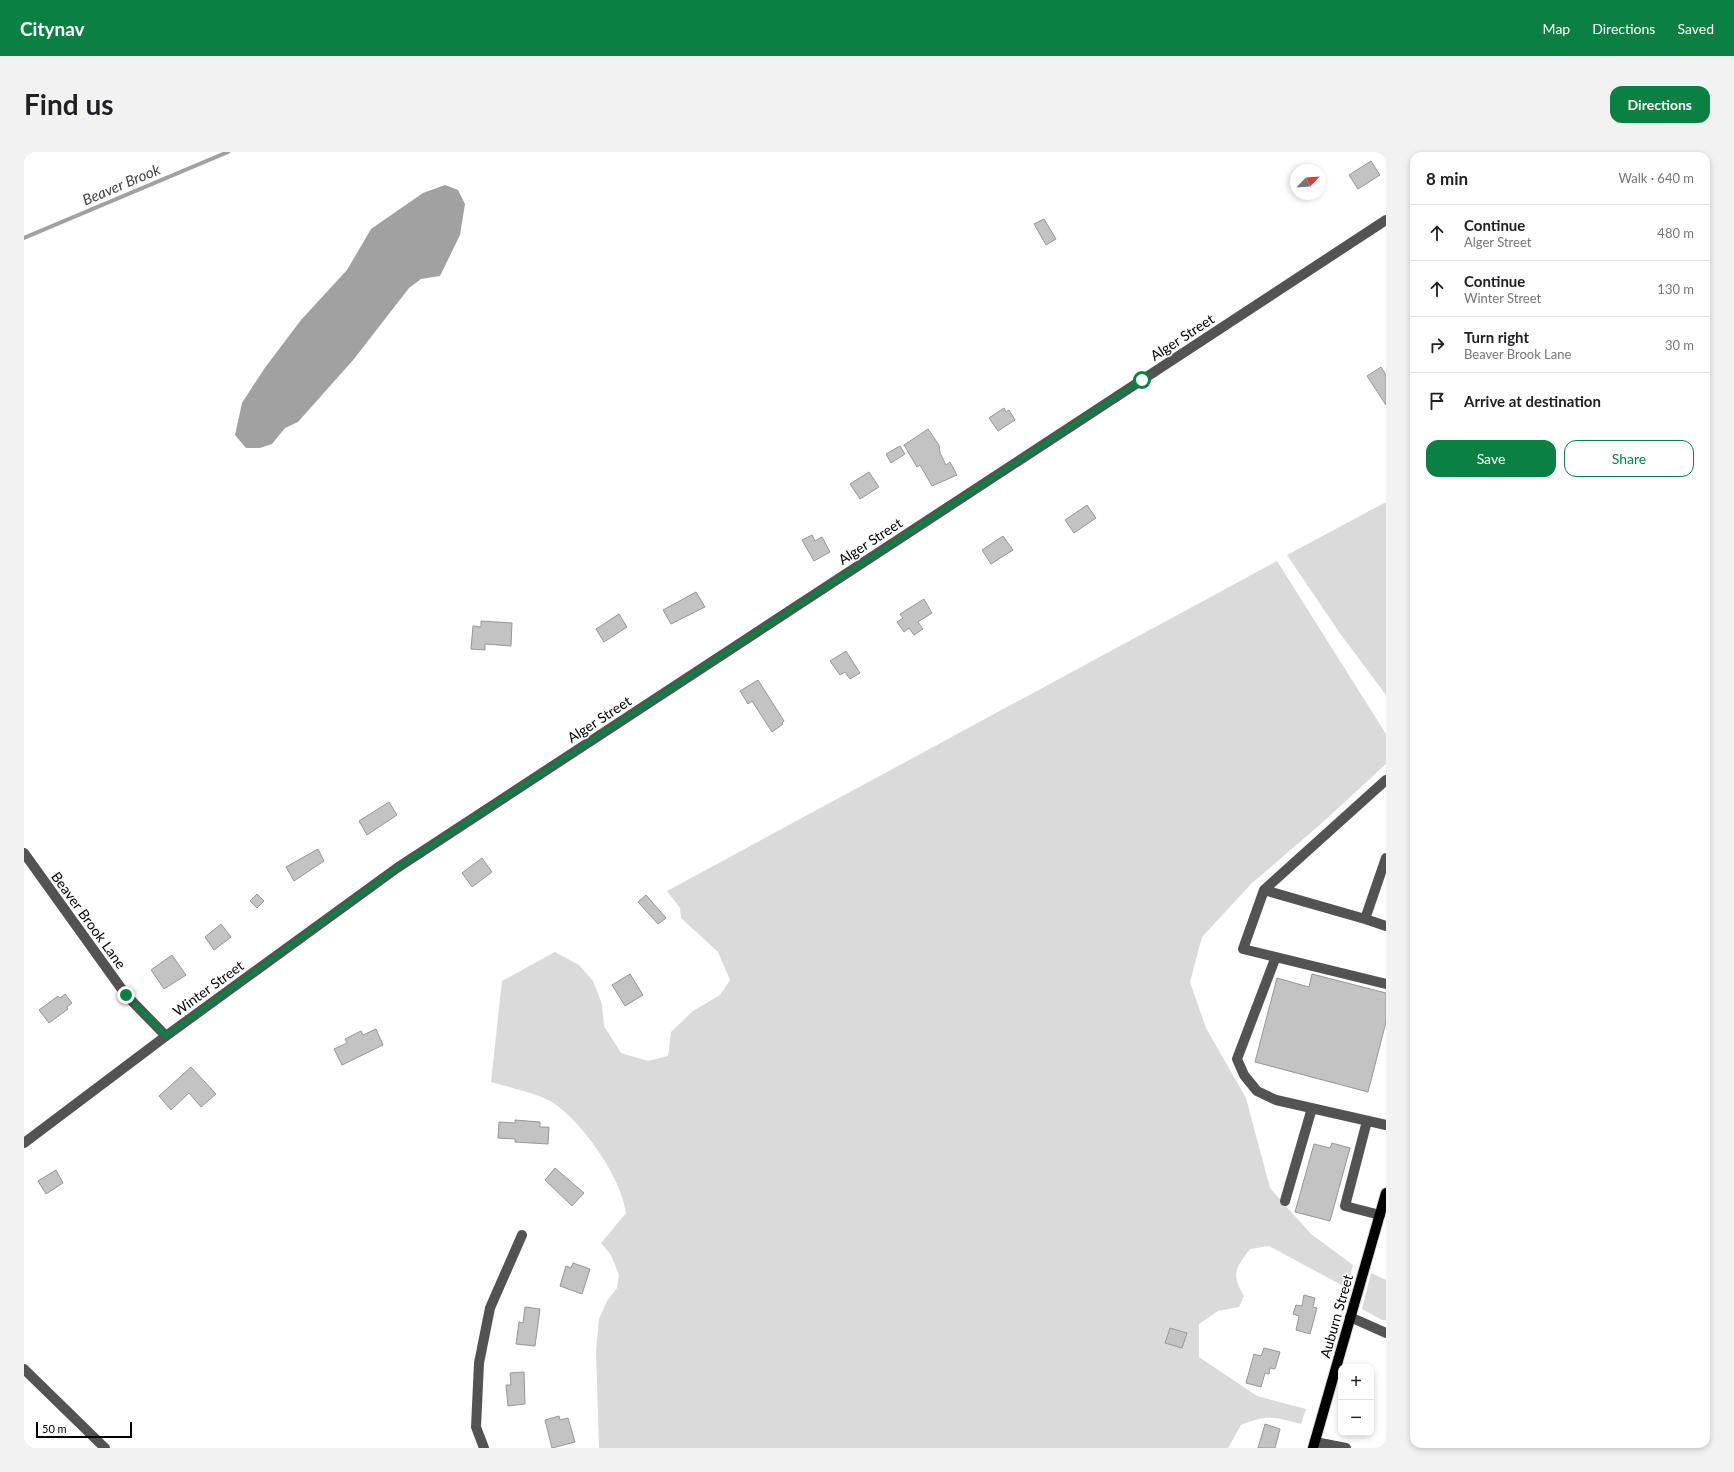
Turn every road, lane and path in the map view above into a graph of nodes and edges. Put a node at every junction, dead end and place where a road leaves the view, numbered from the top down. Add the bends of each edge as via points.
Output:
1 (1386, 220) edge
2 (1386, 780) edge
3 (24, 853) edge
4 (1386, 858) edge
5 (371, 887) joint
6 (1264, 890) junction
7 (1365, 919) junction
8 (1386, 926) edge
9 (1275, 958) junction
10 (1386, 984) edge
11 (166, 1036) junction
12 (1312, 1108) junction
13 (1367, 1121) junction
14 (1386, 1125) edge
15 (24, 1143) edge
16 (1386, 1193) edge
17 (1285, 1201) dead end
18 (1380, 1215) junction
19 (522, 1235) dead end
20 (1350, 1317) junction
21 (1386, 1333) edge
22 (24, 1369) edge
23 (1314, 1445) edge
24 (105, 1448) edge
25 (484, 1448) edge
26 (1346, 1448) edge

1 - 5 street, Alger Street
2 - 6 street
3 - 11 street, Beaver Brook Lane via 126,995
4 - 7 street
5 - 11 street, Winter Street
6 - 7 street
6 - 9 street via 1243,949
7 - 8 street
9 - 10 street
9 - 12 street via 1237,1059 1244,1075 1257,1091 1276,1100
11 - 15 street, Winter Street
12 - 13 street
12 - 17 street
13 - 14 street
13 - 18 street via 1345,1206
16 - 18 main road, Auburn Street
18 - 20 main road, Auburn Street
19 - 25 street via 490,1308 480,1363 476,1427
20 - 21 street
20 - 23 main road, Auburn Street
22 - 24 street
23 - 26 street

